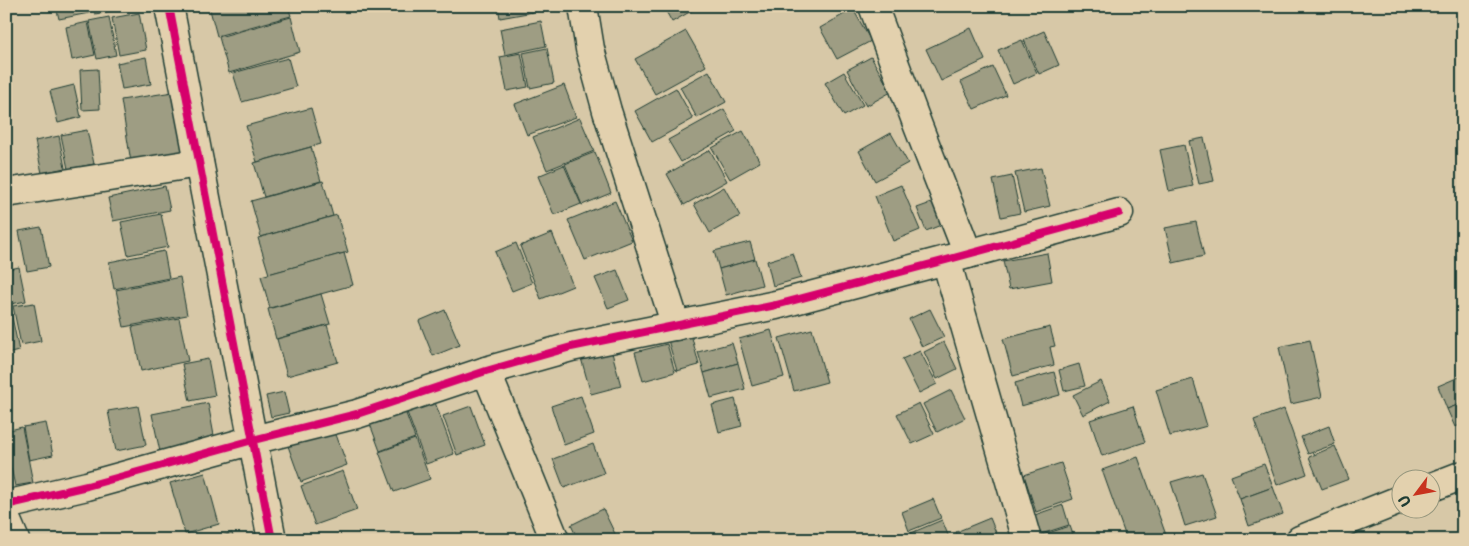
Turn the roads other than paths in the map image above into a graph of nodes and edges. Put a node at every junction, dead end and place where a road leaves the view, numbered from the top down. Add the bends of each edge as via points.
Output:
1 (169, 6) edge
2 (583, 6) edge
3 (873, 6) edge
4 (199, 162) junction
5 (6, 193) edge
6 (1119, 213) dead end
7 (957, 257) junction
8 (676, 326) junction
9 (486, 371) junction
10 (253, 440) junction
11 (1463, 475) edge
12 (1442, 483) edge
13 (1392, 503) edge
14 (6, 505) edge
15 (6, 519) edge
16 (15, 540) edge
17 (272, 540) edge
18 (555, 540) edge
19 (1027, 540) edge
20 (1300, 540) edge

1 - 4 street
2 - 8 street via 602,93
3 - 7 street via 918,126
4 - 5 street
4 - 10 street
6 - 7 street
7 - 8 street via 776,305
7 - 19 street
8 - 9 street via 571,347
9 - 10 street via 357,414
9 - 18 street
10 - 14 street
10 - 17 street
11 - 12 street
13 - 20 street
15 - 16 street

